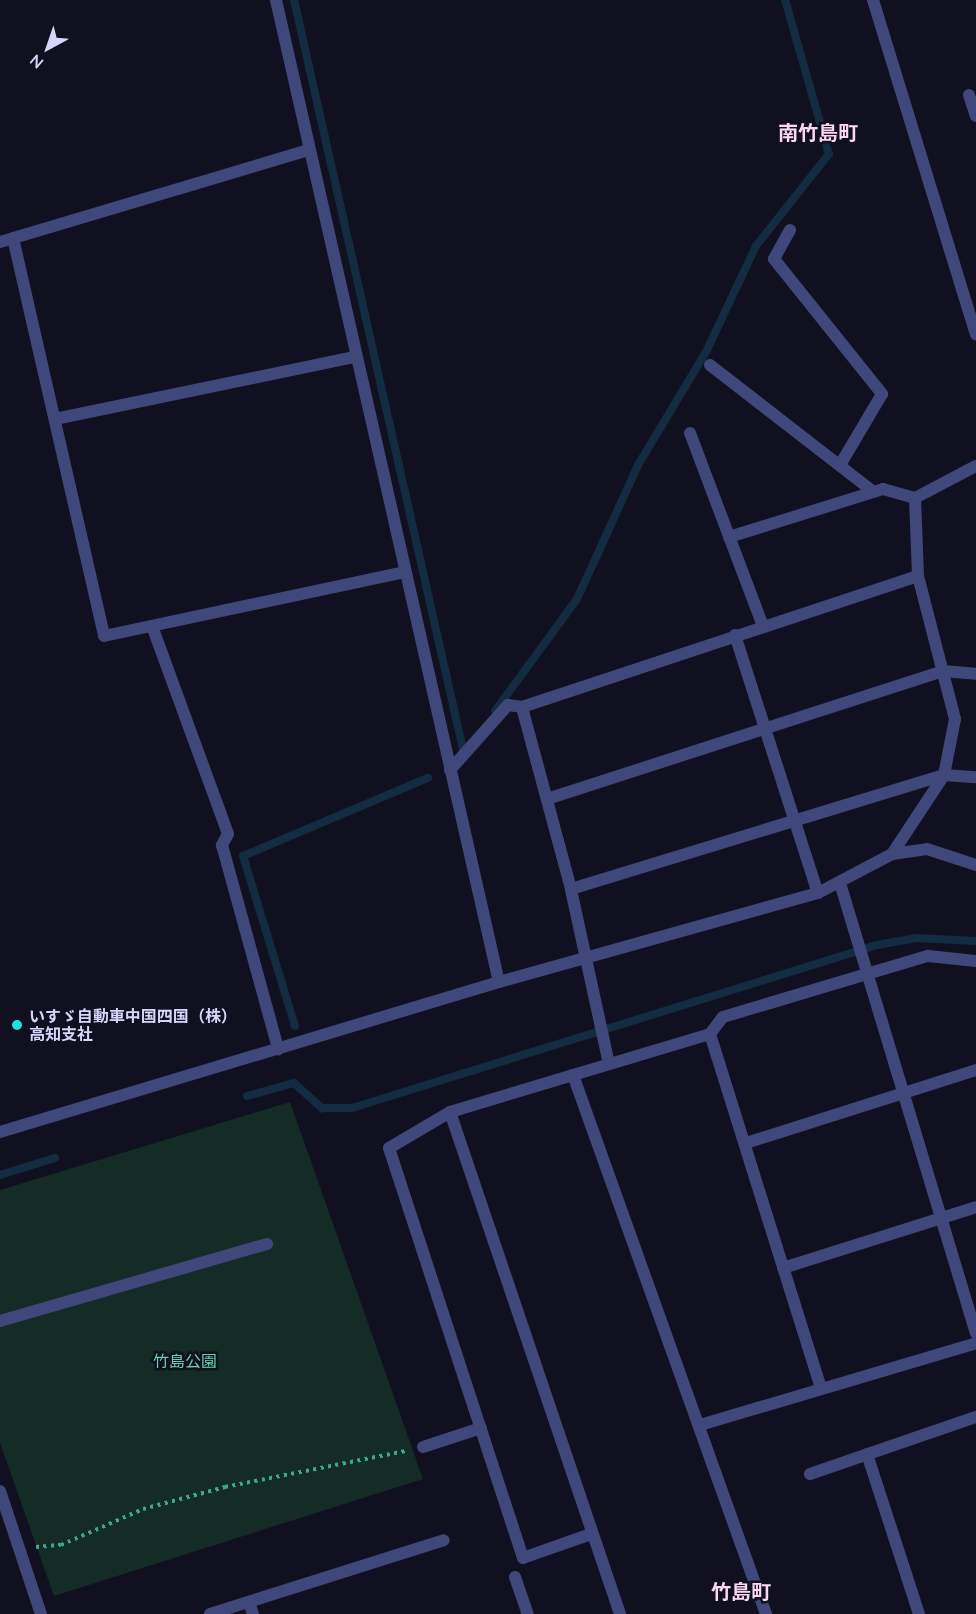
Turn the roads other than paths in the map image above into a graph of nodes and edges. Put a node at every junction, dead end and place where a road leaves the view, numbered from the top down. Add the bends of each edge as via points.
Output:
1 (276, 0) edge
2 (873, 0) edge
3 (969, 95) dead end
4 (976, 116) edge
5 (308, 150) junction
6 (790, 230) dead end
7 (14, 238) junction
8 (0, 242) edge
9 (976, 335) edge
10 (355, 357) junction
11 (710, 365) dead end
12 (55, 419) junction
13 (690, 433) dead end
14 (840, 465) junction
15 (976, 466) edge
16 (874, 492) junction
17 (915, 498) junction
18 (729, 537) junction
19 (405, 572) junction
20 (918, 576) junction
21 (152, 626) junction
22 (763, 626) junction
23 (735, 635) junction
24 (943, 671) junction
25 (976, 674) edge
26 (522, 707) junction
27 (765, 728) junction
28 (450, 770) junction
29 (944, 775) junction
30 (976, 777) edge
31 (547, 799) junction
32 (795, 821) junction
33 (892, 854) junction
34 (976, 865) edge
35 (840, 884) junction
36 (571, 889) junction
37 (818, 893) junction
38 (976, 961) edge
39 (583, 962) junction
40 (865, 973) junction
41 (498, 982) junction
42 (710, 1034) junction
43 (278, 1049) junction
44 (609, 1064) junction
45 (976, 1070) edge
46 (573, 1075) junction
47 (904, 1094) junction
48 (450, 1112) junction
49 (0, 1132) edge
50 (746, 1143) junction
51 (976, 1207) edge
52 (941, 1218) junction
53 (267, 1244) dead end
54 (783, 1268) junction
55 (0, 1321) edge
56 (976, 1333) edge
57 (976, 1342) edge
58 (821, 1388) junction
59 (976, 1417) edge
60 (700, 1425) junction
61 (481, 1428) junction
62 (423, 1447) road end
63 (867, 1454) junction
64 (810, 1474) dead end
65 (0, 1491) edge
66 (591, 1534) junction
67 (444, 1540) dead end
68 (515, 1577) dead end
69 (251, 1608) edge
70 (41, 1614) edge
71 (210, 1614) edge
72 (528, 1614) edge
73 (620, 1614) edge
74 (766, 1614) edge
75 (919, 1614) edge

1 - 5 street
2 - 9 street
3 - 4 street
5 - 7 street
5 - 10 street
6 - 14 street via 774,259 882,394
7 - 8 street
7 - 12 street
10 - 12 street
10 - 19 street
11 - 14 street
12 - 21 street via 104,636
13 - 18 street
14 - 16 street
15 - 17 street
16 - 17 street
16 - 18 street
17 - 20 street
18 - 22 street
19 - 21 street
19 - 28 street
20 - 22 street
20 - 24 street
21 - 43 street via 228,834 222,845
22 - 23 street
23 - 26 street
23 - 27 street
24 - 25 street
24 - 27 street
24 - 29 street via 955,719
26 - 28 street via 508,705
26 - 31 street
27 - 31 street
27 - 32 street
28 - 41 street
29 - 30 street
29 - 32 street
29 - 33 street
31 - 36 street
32 - 36 street
32 - 37 street
33 - 34 street via 927,849
33 - 35 street
35 - 37 street
35 - 40 street
36 - 39 street
37 - 39 street
38 - 40 street via 928,956
39 - 41 street
39 - 44 street
40 - 42 street via 723,1017
40 - 47 street
41 - 43 street
42 - 44 street
42 - 50 street
43 - 49 street
44 - 46 street
45 - 47 street
46 - 48 street
46 - 60 street
47 - 50 street
47 - 52 street
48 - 61 street via 389,1148
48 - 66 street
50 - 54 street
51 - 52 street
52 - 54 street
52 - 56 street
53 - 55 street
54 - 58 street
57 - 58 street
58 - 60 street
59 - 63 street
60 - 74 street
61 - 62 street
61 - 66 street via 523,1558
63 - 64 street
63 - 75 street
65 - 70 street
66 - 73 street
67 - 69 street
68 - 72 street
69 - 71 street

